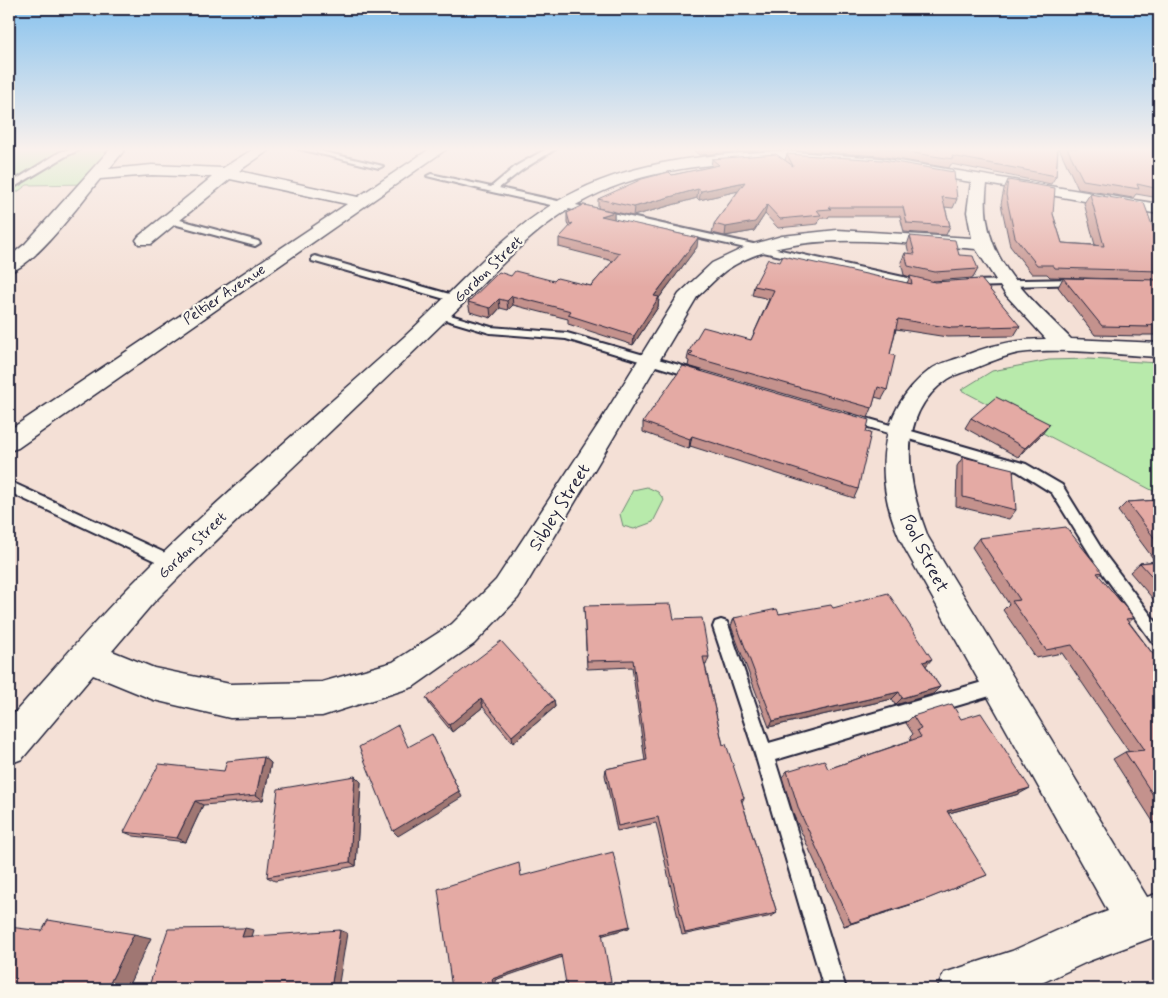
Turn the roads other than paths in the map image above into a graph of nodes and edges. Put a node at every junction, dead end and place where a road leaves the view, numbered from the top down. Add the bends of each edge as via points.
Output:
1 (80, 195) edge
2 (200, 195) edge
3 (302, 195) edge
4 (371, 195) edge
5 (514, 195) edge
6 (583, 195) edge
7 (978, 195) edge
8 (1064, 195) edge
9 (563, 205) junction
10 (354, 206) junction
11 (1158, 213) edge
12 (169, 220) junction
13 (145, 240) dead end
14 (255, 243) dead end
15 (982, 244) junction
16 (757, 249) junction
17 (315, 259) dead end
18 (9, 266) edge
19 (1007, 281) junction
20 (1090, 282) edge
21 (960, 284) edge
22 (940, 286) edge
23 (456, 299) junction
24 (440, 315) junction
25 (1065, 346) junction
26 (1159, 350) edge
27 (649, 361) junction
28 (704, 376) edge
29 (844, 416) edge
30 (899, 432) junction
31 (9, 442) edge
32 (9, 486) edge
33 (173, 563) junction
34 (721, 627) dead end
35 (1159, 638) edge
36 (87, 657) junction
37 (1000, 685) junction
38 (9, 746) edge
39 (764, 754) junction
40 (1148, 918) edge
41 (835, 989) edge
42 (960, 989) edge

1 - 18 street via 32,248
2 - 12 street
3 - 10 street
4 - 10 street, Peltier Avenue
5 - 9 lane
6 - 9 street, Gordon Street
7 - 15 street via 976,214
8 - 11 street, Gordon Street
9 - 16 lane
9 - 23 street, Gordon Street via 515,242
10 - 31 street, Peltier Avenue
12 - 13 street
12 - 14 lane
15 - 16 street, Sibley Street via 837,235 788,240
15 - 19 street
16 - 22 lane
16 - 27 street, Sibley Street via 719,267 689,294
17 - 23 lane
19 - 20 lane
19 - 21 lane
19 - 25 street
23 - 24 street, Gordon Street
24 - 27 lane via 490,330 567,336
24 - 33 street, Gordon Street
25 - 26 street, Pool Street
25 - 30 street, Pool Street via 1017,348 938,375 911,401
27 - 28 lane
27 - 36 street, Sibley Street via 507,589 463,634 401,676 322,699 230,700 154,684
29 - 30 lane
30 - 35 lane via 1021,467 1057,489 1101,560
30 - 37 street, Pool Street via 895,462 904,514 915,541
32 - 33 lane
33 - 36 street, Gordon Street
34 - 39 lane
36 - 38 street, Gordon Street
37 - 39 lane
37 - 40 street, Pool Street
39 - 41 lane
40 - 42 street via 1080,942 1017,972

